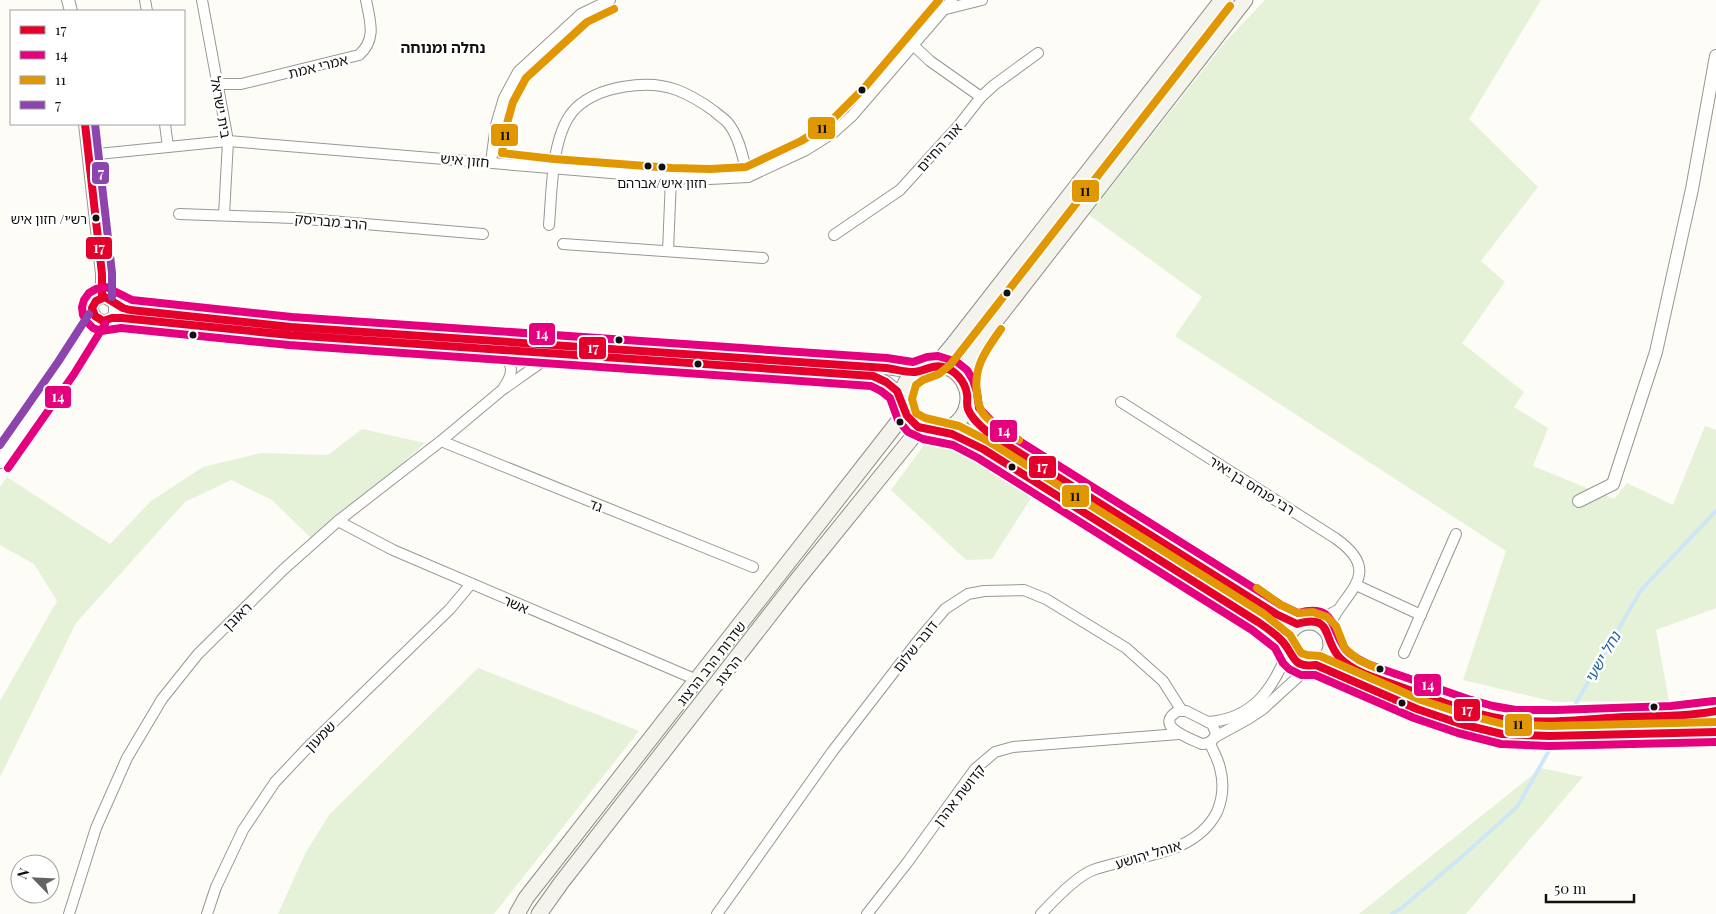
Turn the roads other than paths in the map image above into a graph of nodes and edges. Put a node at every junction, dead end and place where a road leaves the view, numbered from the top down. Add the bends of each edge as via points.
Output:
1 (202, 0) edge
2 (366, 0) edge
3 (610, 0) edge
4 (952, 0) edge
5 (982, 0) edge
6 (1222, 0) edge
7 (1245, 0) edge
8 (946, 9) junction
9 (913, 45) junction
10 (1038, 54) dead end
11 (1716, 56) edge
12 (217, 84) junction
13 (981, 97) junction
14 (85, 125) edge
15 (165, 125) edge
16 (228, 141) junction
17 (168, 147) junction
18 (88, 155) junction
19 (491, 162) junction
20 (553, 169) junction
21 (748, 177) junction
22 (671, 178) junction
23 (179, 214) dead end
24 (224, 215) junction
25 (549, 224) dead end
26 (483, 234) dead end
27 (834, 235) dead end
28 (563, 244) dead end
29 (668, 251) junction
30 (763, 258) dead end
31 (102, 297) junction
32 (115, 303) junction
33 (112, 318) junction
34 (97, 319) junction
35 (488, 348) junction
36 (559, 353) junction
37 (935, 366) junction
38 (915, 372) junction
39 (965, 385) junction
40 (502, 390) junction
41 (1121, 402) dead end
42 (904, 406) junction
43 (967, 406) junction
44 (920, 428) junction
45 (938, 431) junction
46 (441, 441) junction
47 (0, 462) edge
48 (1579, 501) dead end
49 (338, 521) junction
50 (1456, 534) dead end
51 (753, 567) dead end
52 (470, 584) junction
53 (1356, 585) junction
54 (1341, 608) junction
55 (1421, 615) junction
56 (1314, 622) junction
57 (1297, 624) junction
58 (1329, 637) junction
59 (1287, 648) junction
60 (1404, 653) dead end
61 (1313, 666) junction
62 (697, 680) junction
63 (1182, 711) junction
64 (1716, 711) edge
65 (1208, 722) junction
66 (1716, 732) edge
67 (1179, 734) junction
68 (1212, 740) junction
69 (69, 914) edge
70 (207, 914) edge
71 (517, 914) edge
72 (539, 914) edge
73 (717, 914) edge
74 (867, 914) edge
75 (1041, 914) edge

1 - 12 street, בית ישראל
2 - 12 street, אמרי אמת via 371,36 359,55 241,84
3 - 19 street via 581,14 518,72 504,98
4 - 8 street, חזון איש
5 - 8 street
6 - 37 main road
7 - 39 main road via 983,337 968,364
8 - 9 street, חזון איש
9 - 13 street
9 - 21 street, חזון איש via 852,116 833,133 806,150
10 - 13 street, אור החיים
11 - 48 street via 1692,189 1656,352 1613,484
12 - 16 street, בית ישראל
13 - 27 street, אור החיים via 900,190
14 - 18 street
15 - 17 street
16 - 17 street, חזון איש
16 - 19 street, חזון איש
16 - 24 street, בית ישראל
17 - 18 street, חזון איש
18 - 31 street
19 - 20 street, חזון איש
20 - 21 street via 558,140 576,108 600,93 651,85 677,90 705,105 728,123 737,139
20 - 22 street, חזון איש
20 - 25 street
21 - 22 street, חזון איש
22 - 29 street
23 - 24 street, הרב מבריסק
24 - 26 street, הרב מבריסק
28 - 29 street
29 - 30 street
31 - 32 street
31 - 34 street via 93,304 92,312
32 - 33 street via 116,311
32 - 38 street via 138,312 291,328
33 - 34 street via 106,321
33 - 35 street via 290,335
34 - 47 street
35 - 36 street
35 - 40 street, ראובן via 505,357 511,367 509,379
36 - 40 street, ראובן
36 - 42 street via 860,374 888,383
37 - 38 main road
37 - 39 main road via 952,371
38 - 42 main road via 905,384
39 - 43 main road
40 - 46 street, ראובן
41 - 53 street, רבי פנחס בן יאיר via 1343,543 1360,565
42 - 44 main road
42 - 62 main road, שדרות הרב הרצוג
43 - 45 main road via 956,423
43 - 57 main road via 978,424 991,434 1276,614
44 - 45 main road
44 - 72 main road, הרצוג via 797,580
45 - 59 main road via 959,437 991,454 1240,610 1274,634
46 - 49 street, ראובן
46 - 51 street, גד
49 - 52 street, אשר
49 - 69 street, ראובן via 198,654 162,699 127,758 96,828
50 - 55 street
52 - 62 street, אשר
52 - 70 street, שמעון via 450,608 275,782 243,830
53 - 54 street, רבי פנחס בן יאיר
53 - 55 street
54 - 56 street, רבי פנחס בן יאיר
54 - 58 street, רבי פנחס בן יאיר via 1334,616
55 - 60 street
56 - 57 main road
56 - 58 main road via 1320,624
57 - 59 main road via 1289,633
58 - 61 main road via 1327,657
58 - 64 main road via 1338,656 1367,675 1441,701 1513,720 1557,721
59 - 61 main road via 1298,664
59 - 65 street via 1274,683 1255,703 1233,717
61 - 66 main road via 1417,709 1502,734
61 - 68 street via 1263,709
62 - 71 main road, שדרות הרב הרצוג via 526,898
63 - 65 street
63 - 67 street via 1175,713 1170,721 1172,729
63 - 73 street, דובר שלום via 1163,681 1126,648 1046,599 1024,590 968,594 945,609 917,642 832,752
65 - 68 street, אוהל יהושע via 1215,730
67 - 68 street via 1202,744
67 - 74 street, קדושת אהרן via 1013,747 996,752 975,769
68 - 75 street, אוהל יהושע via 1223,787 1221,803 1200,835 1164,851 1092,870 1059,894

